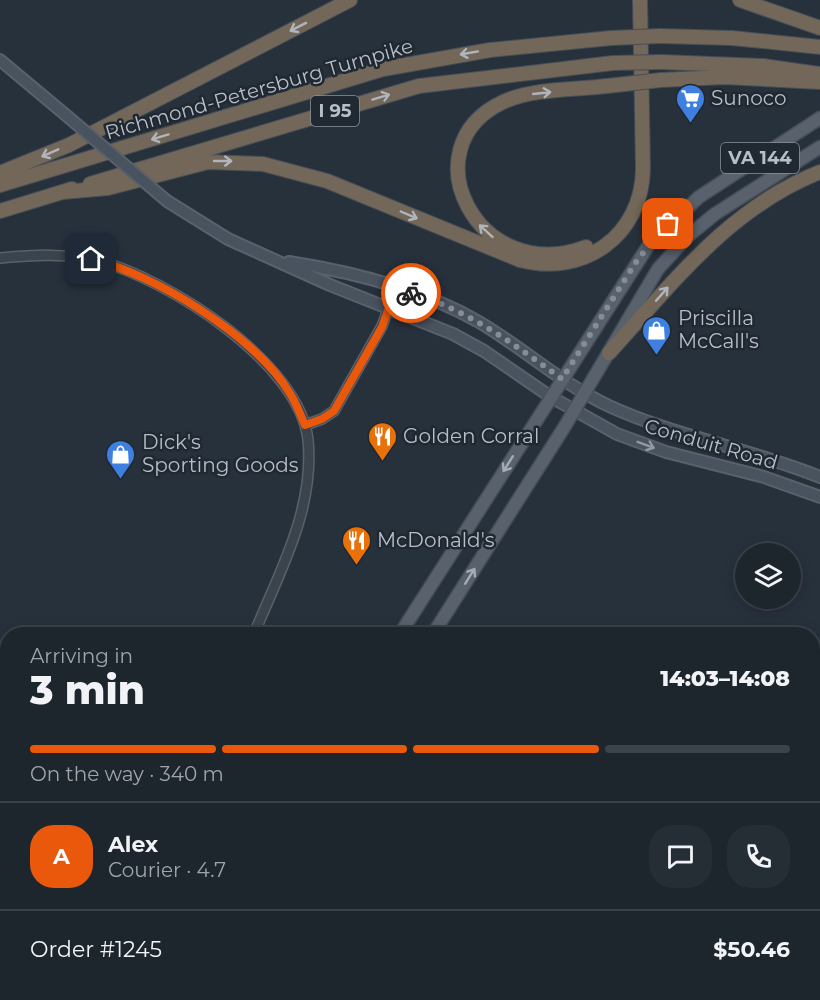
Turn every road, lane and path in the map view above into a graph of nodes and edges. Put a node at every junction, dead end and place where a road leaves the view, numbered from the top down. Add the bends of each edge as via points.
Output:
1 (350, 0) edge
2 (632, 0) edge
3 (640, 0) edge
4 (740, 0) edge
5 (820, 28) edge
6 (820, 47) edge
7 (0, 60) edge
8 (820, 74) edge
9 (820, 82) edge
10 (820, 118) edge
11 (820, 147) edge
12 (820, 172) edge
13 (0, 173) edge
14 (0, 185) edge
15 (63, 192) junction
16 (0, 211) edge
17 (0, 258) edge
18 (274, 259) junction
19 (396, 288) junction
20 (389, 307) junction
21 (609, 353) junction
22 (562, 379) junction
23 (585, 394) junction
24 (551, 397) junction
25 (574, 411) junction
26 (305, 425) junction
27 (820, 477) edge
28 (820, 497) edge
29 (257, 627) edge
30 (404, 627) edge
31 (437, 627) edge

1 -> 13 highway via 69,145
2 -> 9 highway, bridge via 635,177 626,207 614,226 596,241 563,255 527,253 492,237 469,210 459,182 460,155 471,129 490,109 510,99 607,86 661,80 724,77
15 -> 3 highway via 108,188 208,162 263,164 327,181 520,260 541,265 569,263 591,254 614,237 628,220 641,191
4 - 5 highway
6 -> 14 highway, Richmond-Petersburg Turnpike / I 95, bridge via 660,36 490,50 383,69
7 - 18 main road, Conduit Road, bridge via 168,201 228,239
15 -> 8 highway, I 95, bridge via 419,86 613,63 763,66
10 - 22 main road, VA 144 via 715,185 668,224 638,259
11 - 21 main road, VA 144 via 728,205 688,236 650,281
21 -> 12 highway via 716,237 757,205
15 - 16 highway, I 95
17 - 26 street via 78,257 103,262 171,291 225,328 270,366 289,391
18 - 19 main road, Conduit Road via 332,269
18 - 20 main road, Conduit Road
19 - 20 street
19 - 22 main road, Conduit Road via 463,313
20 - 24 main road, Conduit Road via 476,346
20 - 26 street via 334,411
21 - 23 main road, VA 144
22 - 23 main road, Conduit Road
22 - 24 main road, VA 144
23 - 25 main road, VA 144
23 - 27 main road, Conduit Road via 665,429
24 - 25 main road, Conduit Road
24 -> 30 main road, VA 144
25 -> 28 main road, Conduit Road via 650,447 764,477
31 -> 25 main road, VA 144
26 - 29 street via 308,471 303,507

